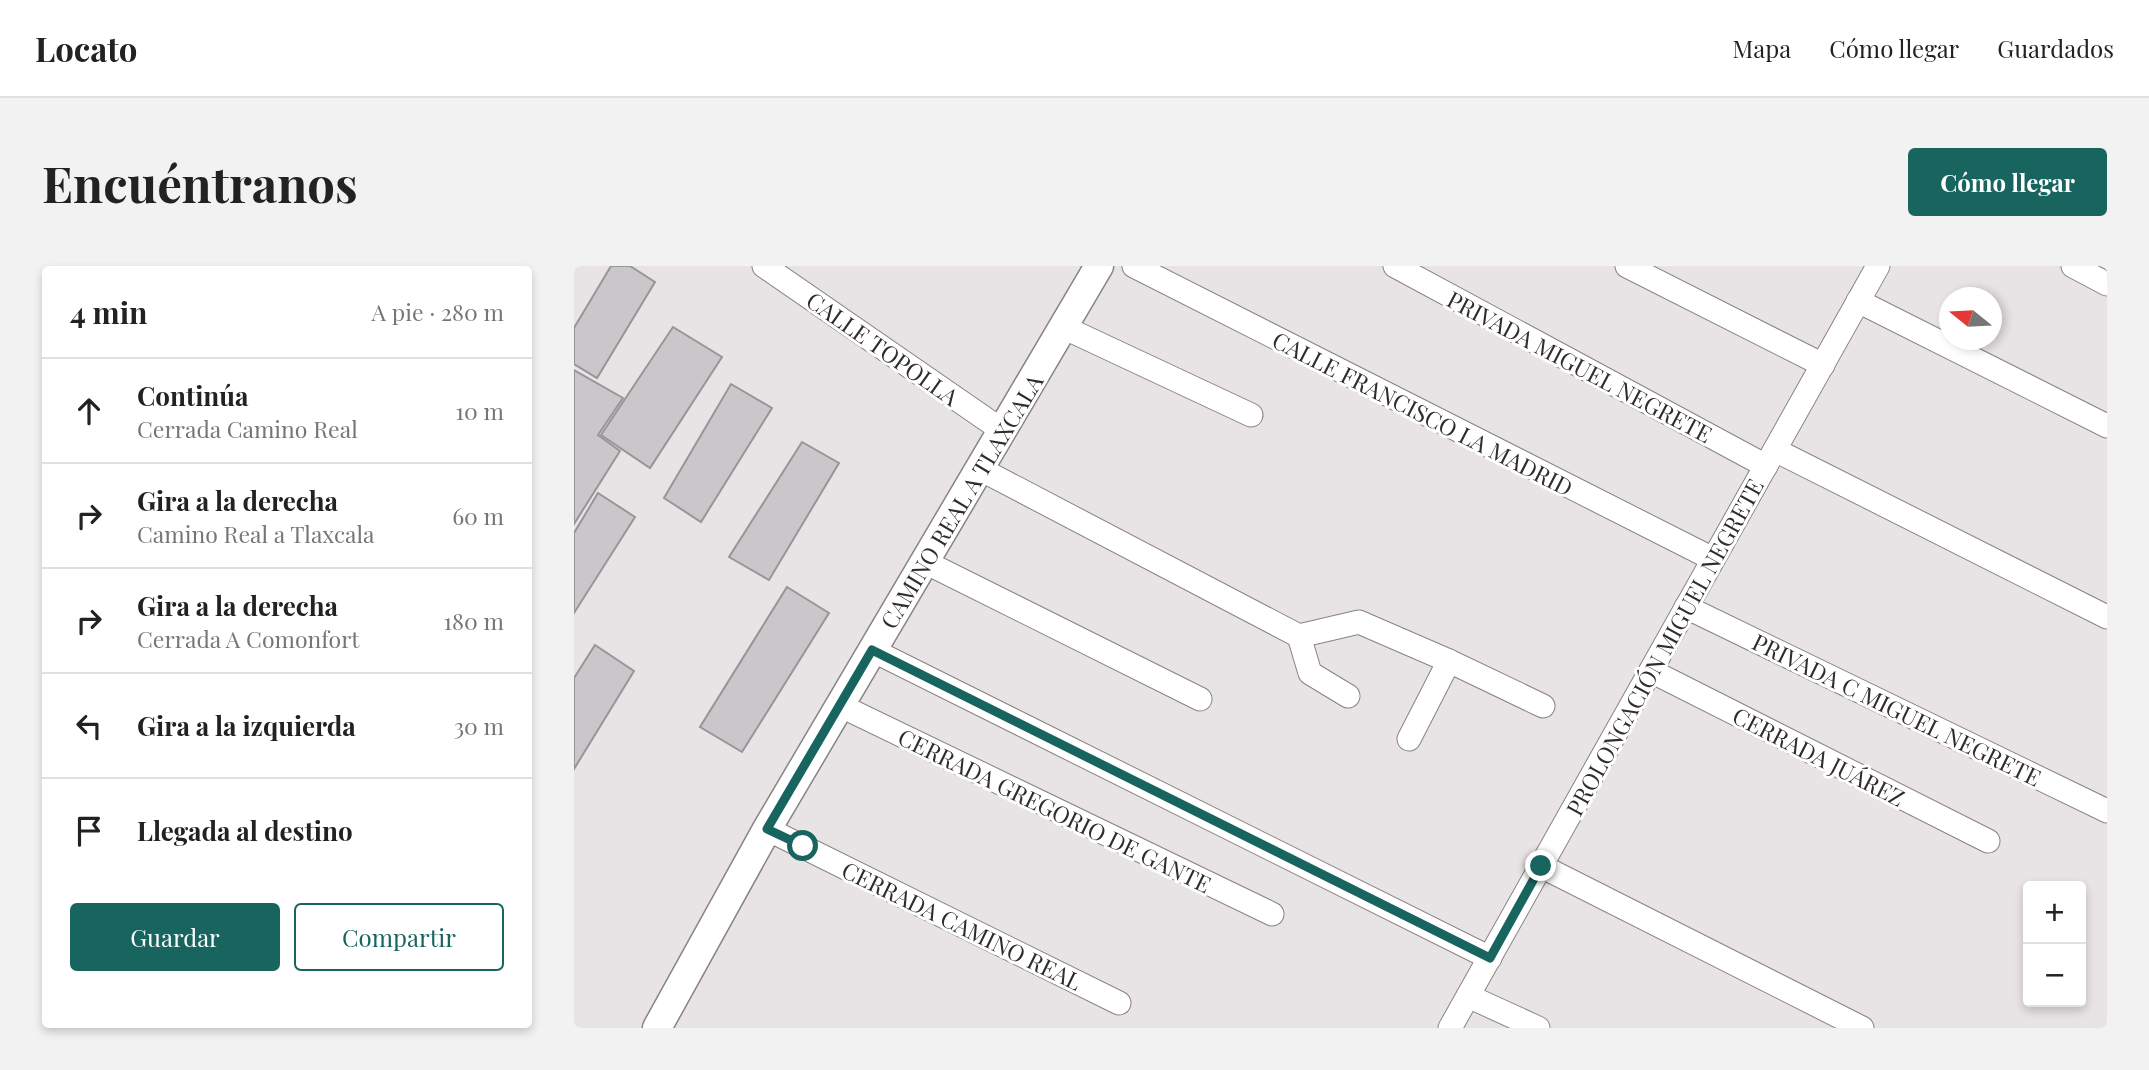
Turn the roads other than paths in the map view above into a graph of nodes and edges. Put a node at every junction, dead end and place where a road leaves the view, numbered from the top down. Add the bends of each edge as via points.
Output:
1 (764, 266) edge
2 (1099, 266) edge
3 (1133, 266) edge
4 (1395, 266) edge
5 (1627, 266) edge
6 (1878, 266) edge
7 (2073, 266) edge
8 (2107, 284) edge
9 (1858, 301) junction
10 (1063, 327) junction
11 (1823, 365) junction
12 (1251, 415) dead end
13 (2107, 426) edge
14 (1003, 430) junction
15 (1770, 458) junction
16 (980, 469) junction
17 (1713, 559) junction
18 (925, 562) junction
19 (1686, 607) junction
20 (2107, 617) edge
21 (1299, 636) junction
22 (872, 650) junction
23 (1449, 661) junction
24 (1651, 671) junction
25 (1348, 696) dead end
26 (1200, 699) dead end
27 (839, 705) junction
28 (1543, 706) dead end
29 (1409, 738) dead end
30 (2107, 811) edge
31 (767, 829) junction
32 (1988, 841) dead end
33 (1541, 866) junction
34 (1272, 914) dead end
35 (1490, 958) junction
36 (1468, 996) junction
37 (1119, 1003) dead end
38 (657, 1028) edge
39 (1450, 1028) edge
40 (1538, 1028) edge
41 (1862, 1028) edge

1 - 14 street, CALLE TOPOLLA
2 - 10 street, CAMINO REAL A TLAXCALA
3 - 17 street, CALLE FRANCISCO LA MADRID
4 - 15 street, PRIVADA MIGUEL NEGRETE
5 - 11 street
6 - 9 street, PROLONGACIÓN MIGUEL NEGRETE
7 - 8 street
9 - 11 street, PROLONGACIÓN MIGUEL NEGRETE
9 - 13 street
10 - 12 street
10 - 14 street, CAMINO REAL A TLAXCALA
11 - 15 street, PROLONGACIÓN MIGUEL NEGRETE
14 - 16 street, CAMINO REAL A TLAXCALA
15 - 17 street, PROLONGACIÓN MIGUEL NEGRETE
15 - 20 street, PRIVADA MIGUEL NEGRETE
16 - 18 street, CAMINO REAL A TLAXCALA
16 - 21 street
17 - 19 street, PROLONGACIÓN MIGUEL NEGRETE
18 - 22 street, CAMINO REAL A TLAXCALA
18 - 26 street
19 - 24 street, PROLONGACIÓN MIGUEL NEGRETE
19 - 30 street, PRIVADA C MIGUEL NEGRETE
21 - 23 street via 1359,622
21 - 25 street via 1310,673
22 - 27 street, CAMINO REAL A TLAXCALA
22 - 35 street
23 - 28 street
23 - 29 street
24 - 32 street, CERRADA JUÁREZ
24 - 33 street, PROLONGACIÓN MIGUEL NEGRETE
27 - 31 street, CAMINO REAL A TLAXCALA
27 - 34 street, CERRADA GREGORIO DE GANTE
31 - 37 street, CERRADA CAMINO REAL
31 - 38 street, CAMINO REAL A TLAXCALA
33 - 35 street, PROLONGACIÓN MIGUEL NEGRETE
33 - 41 street
35 - 36 street, PROLONGACIÓN MIGUEL NEGRETE
36 - 39 street, PROLONGACIÓN MIGUEL NEGRETE
36 - 40 street

